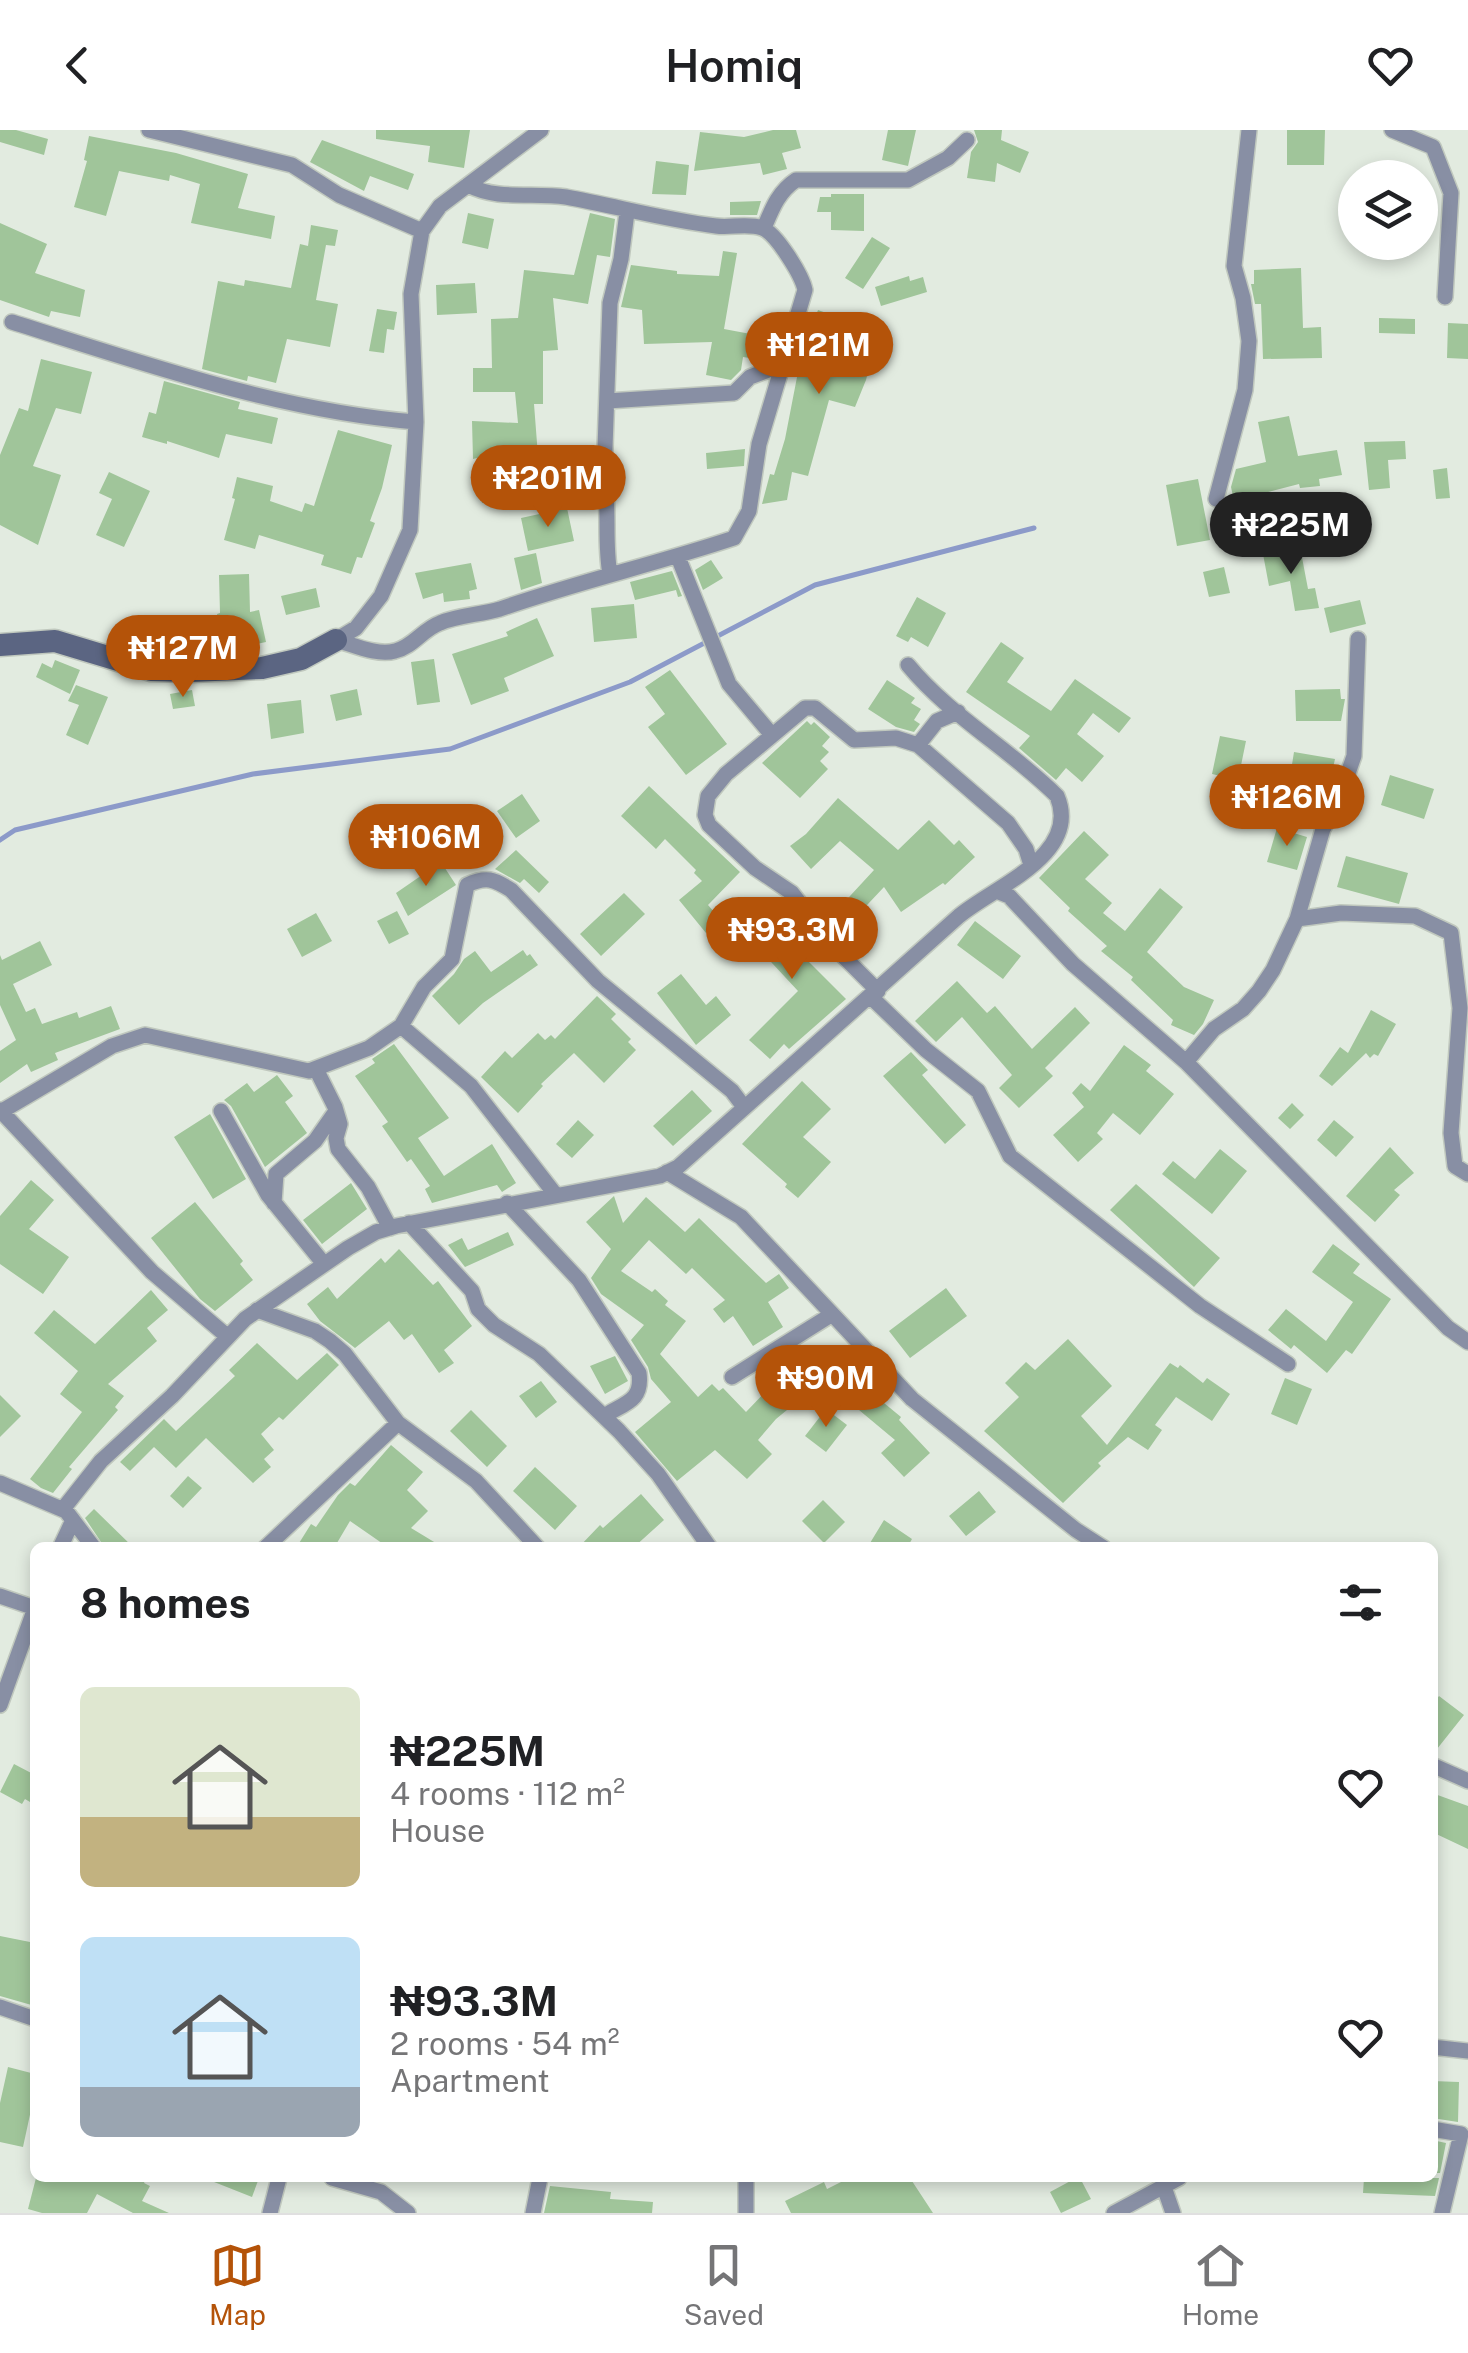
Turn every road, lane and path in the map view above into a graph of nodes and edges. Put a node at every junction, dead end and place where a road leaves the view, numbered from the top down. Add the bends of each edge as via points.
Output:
1 (149, 130) edge
2 (541, 130) edge
3 (1249, 130) edge
4 (1392, 130) edge
5 (967, 140) dead end
6 (468, 185) junction
7 (627, 212) junction
8 (764, 228) junction
9 (422, 231) junction
10 (1445, 297) dead end
11 (12, 322) dead end
12 (784, 364) junction
13 (607, 401) junction
14 (416, 422) junction
15 (1216, 499) dead end
16 (678, 557) junction
17 (610, 574) junction
18 (1358, 639) dead end
19 (336, 640) junction
20 (0, 644) edge
21 (908, 666) dead end
22 (958, 712) junction
23 (772, 734) junction
24 (918, 746) junction
25 (1031, 865) junction
26 (999, 892) junction
27 (1297, 919) junction
28 (874, 994) junction
29 (401, 1026) junction
30 (1186, 1062) junction
31 (316, 1070) junction
32 (744, 1107) junction
33 (1, 1110) edge
34 (221, 1111) dead end
35 (336, 1111) junction
36 (668, 1172) junction
37 (1468, 1174) edge
38 (555, 1194) junction
39 (274, 1203) junction
40 (507, 1203) junction
41 (409, 1223) junction
42 (390, 1228) junction
43 (324, 1264) junction
44 (257, 1310) junction
45 (831, 1316) junction
46 (228, 1337) junction
47 (1468, 1342) edge
48 (1288, 1364) dead end
49 (732, 1377) dead end
50 (604, 1416) junction
51 (398, 1424) junction
52 (0, 1483) edge
53 (68, 1515) junction
54 (61, 1542) edge
55 (89, 1542) edge
56 (271, 1542) edge
57 (532, 1542) edge
58 (706, 1542) edge
59 (1096, 1542) edge
60 (0, 1596) edge
61 (30, 1606) edge
62 (30, 1622) edge
63 (0, 1706) edge
64 (1438, 1768) edge
65 (1468, 1781) edge
66 (0, 2008) edge
67 (30, 2017) edge
68 (1438, 2048) edge
69 (1468, 2051) edge
70 (1438, 2130) edge
71 (1465, 2132) edge
72 (278, 2182) edge
73 (346, 2182) edge
74 (390, 2182) edge
75 (539, 2182) edge
76 (746, 2182) edge
77 (1172, 2182) edge
78 (1164, 2187) junction
79 (381, 2192) junction
80 (270, 2213) edge
81 (408, 2213) edge
82 (534, 2213) edge
83 (746, 2213) edge
84 (1114, 2213) edge
85 (1173, 2213) edge
86 (1442, 2213) edge

1 - 9 street via 292,166 339,196
2 - 6 street
3 - 15 street via 1234,266 1249,341 1245,390
4 - 10 street via 1433,147 1451,193
5 - 8 street via 908,180 796,180 777,198
6 - 7 street
6 - 9 street
7 - 8 street
7 - 13 street via 610,303
8 - 12 street via 805,290
9 - 14 street via 410,319
11 - 14 street via 312,407
12 - 13 street via 734,392
12 - 16 street via 759,444 749,511 734,538
13 - 17 street
14 - 19 street via 410,530 381,596 356,628
16 - 17 street
16 - 23 street via 730,684
17 - 19 street via 440,623 395,652
18 - 27 street via 1354,756 1323,829
19 - 20 street via 302,660 191,671 150,670 55,640
21 - 22 street via 932,695
22 - 24 street via 943,715
22 - 25 street via 1058,796 1061,826
23 - 24 street via 810,706 854,740 896,738
23 - 28 street via 714,787 705,815 755,868 792,893
24 - 25 street via 1008,824
25 - 26 street
26 - 28 street via 978,900
26 - 30 street
27 - 30 street via 1259,991
27 - 37 street via 1414,916 1451,934 1460,1008 1452,1133 1455,1166
28 - 32 street
28 - 48 street via 926,1050 978,1091 1010,1156 1200,1306
29 - 31 street
29 - 32 street via 424,987 452,960 467,885 494,879 532,909 598,981
29 - 38 street via 471,1086
30 - 47 street
31 - 33 street via 144,1034
31 - 35 street
32 - 36 street
33 - 46 street via 152,1272
34 - 39 street
35 - 39 street via 315,1141 276,1174
35 - 42 street via 338,1149
36 - 38 street
36 - 45 street via 741,1216
38 - 40 street
39 - 43 street
40 - 41 street
40 - 50 street via 579,1280 639,1373 635,1397
41 - 42 street
41 - 50 street via 472,1290 478,1309 494,1325 539,1354
42 - 43 street
43 - 44 street
44 - 46 street
44 - 51 street via 330,1341
45 - 49 street
45 - 59 street via 912,1400
46 - 53 street via 102,1461
50 - 58 street via 658,1474
51 - 56 street
51 - 57 street via 476,1481
52 - 53 street
53 - 54 street
53 - 55 street
60 - 61 street
62 - 63 street
64 - 65 street
66 - 67 street
68 - 69 street
70 - 71 street
71 - 86 street
72 - 80 street
73 - 79 street
74 - 79 street
75 - 82 street
76 - 83 street
77 - 78 street
78 - 84 street
78 - 85 street
79 - 81 street

